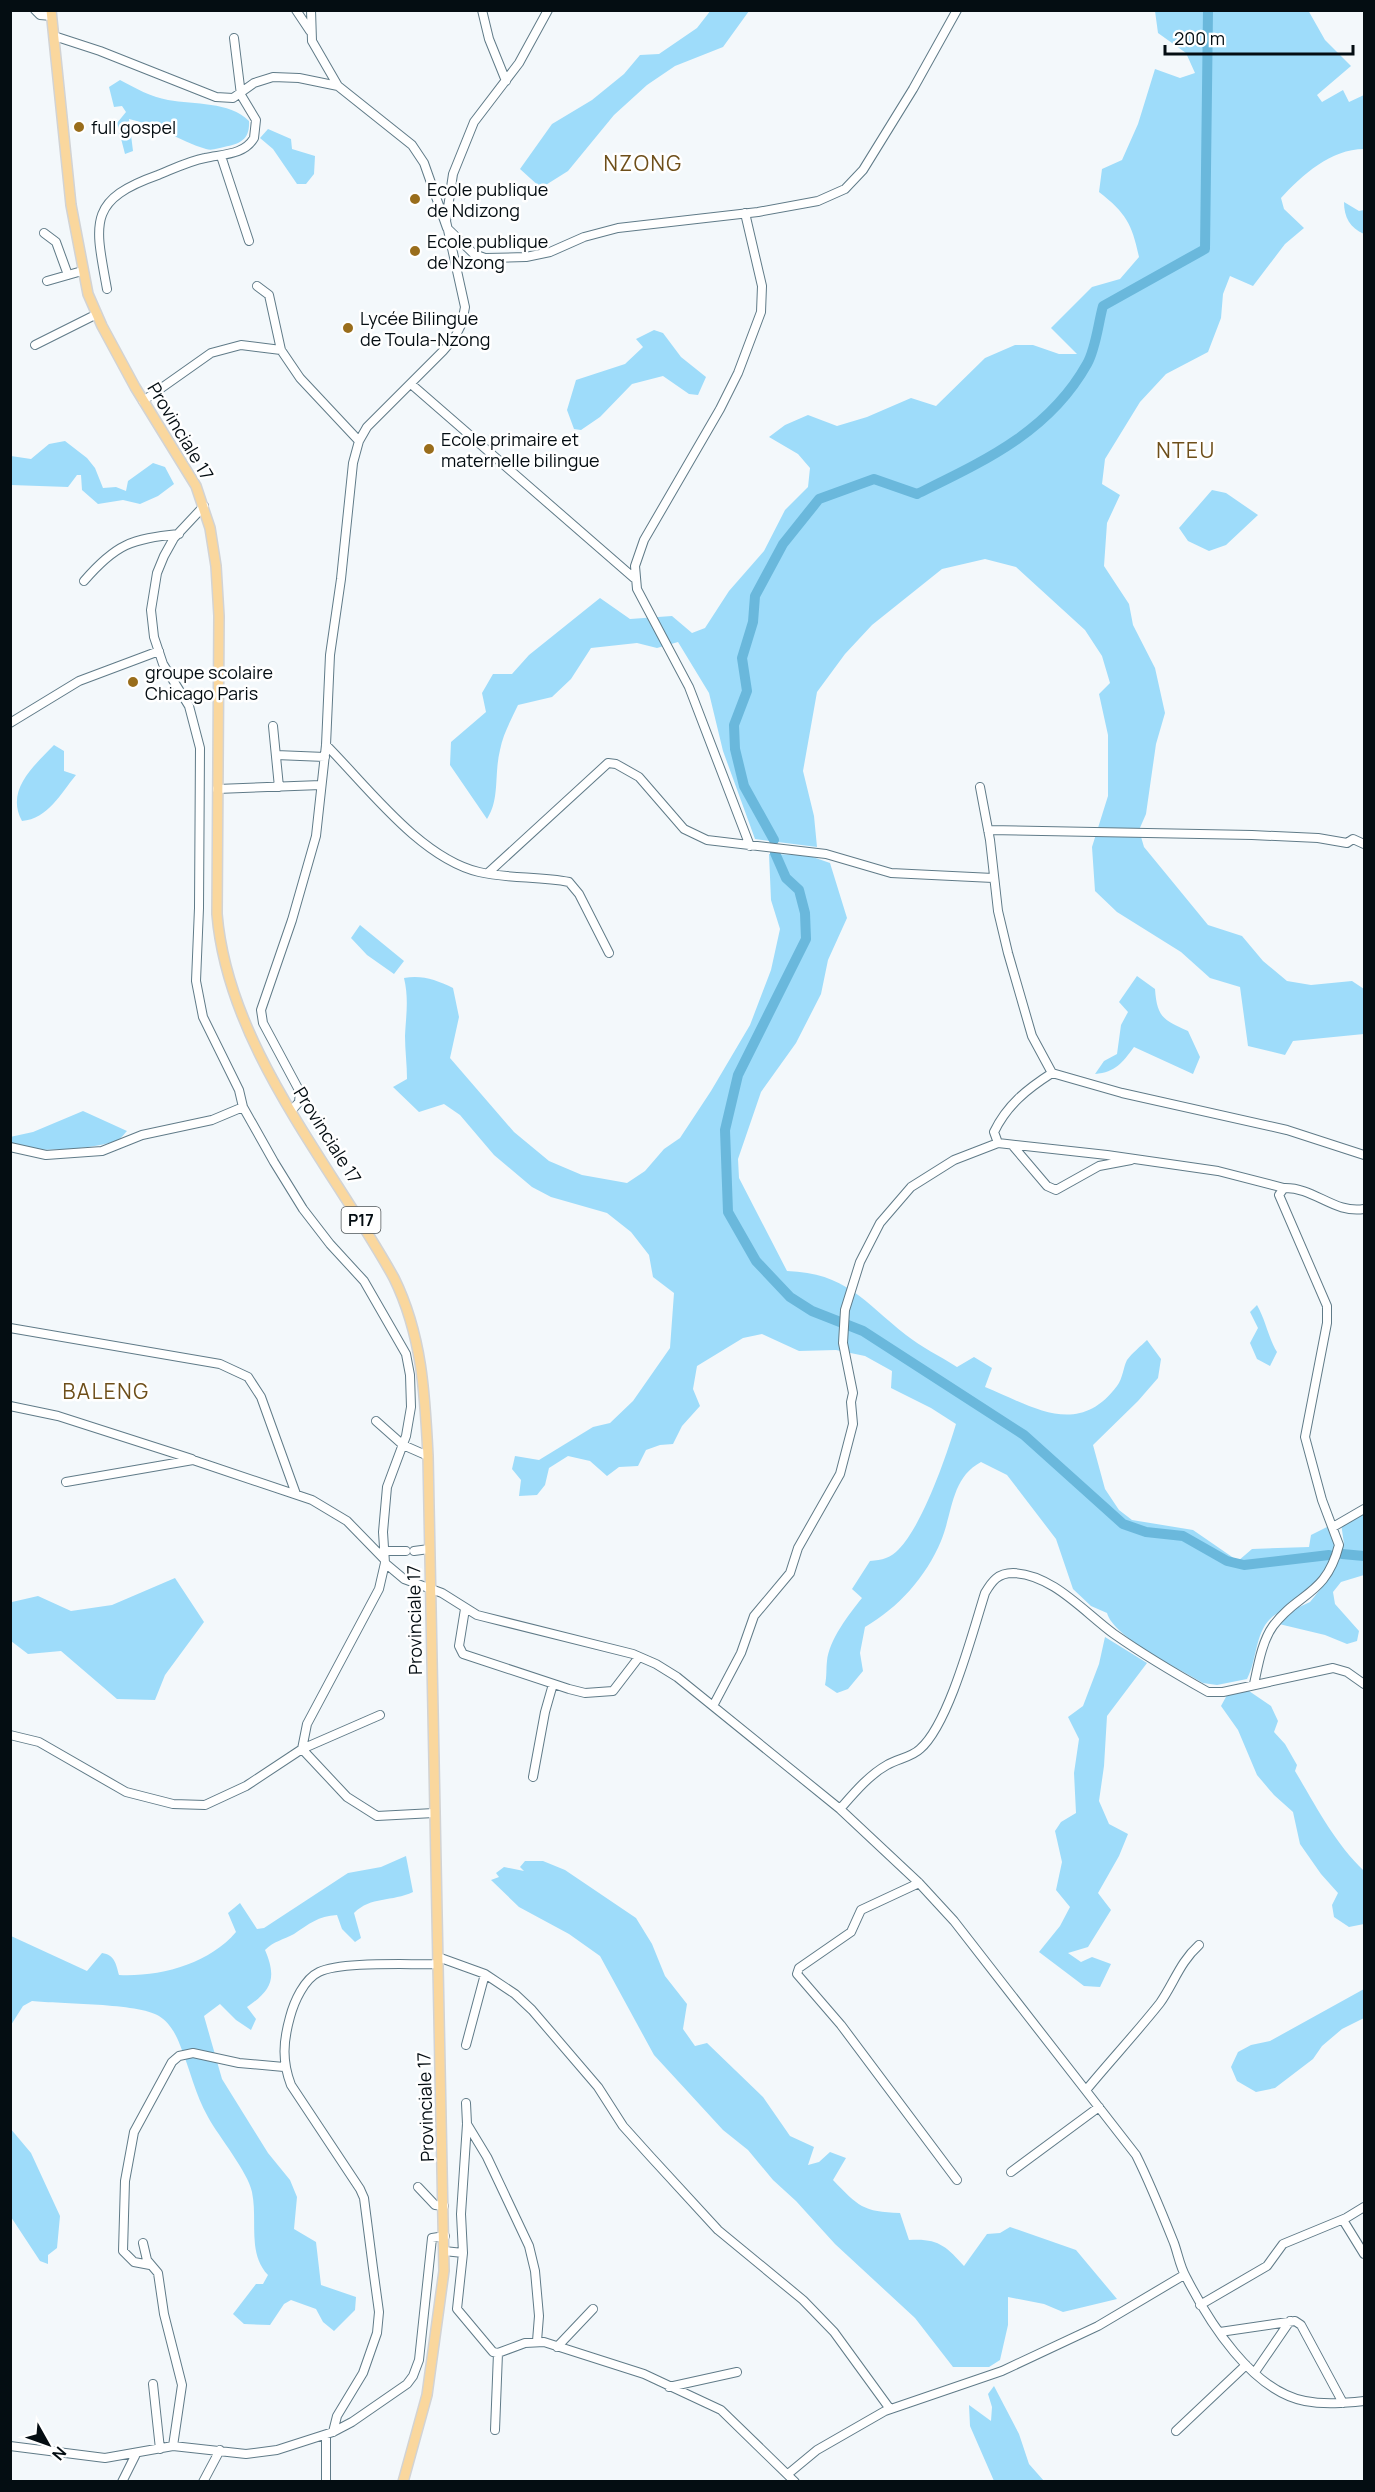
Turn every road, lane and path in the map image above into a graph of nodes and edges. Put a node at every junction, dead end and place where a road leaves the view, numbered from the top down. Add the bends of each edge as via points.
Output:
1 (35, 10) edge
2 (296, 10) edge
3 (311, 10) edge
4 (482, 10) edge
5 (548, 10) edge
6 (957, 10) edge
7 (52, 13) edge
8 (310, 31) junction
9 (54, 36) junction
10 (234, 39) dead end
11 (506, 81) junction
12 (338, 86) junction
13 (241, 95) junction
14 (221, 156) junction
15 (745, 213) junction
16 (447, 228) junction
17 (44, 233) dead end
18 (249, 241) dead end
19 (82, 271) junction
20 (68, 275) junction
21 (47, 280) dead end
22 (257, 286) dead end
23 (107, 289) dead end
24 (97, 314) junction
25 (35, 345) dead end
26 (281, 350) junction
27 (411, 384) junction
28 (143, 400) junction
29 (359, 441) junction
30 (204, 506) junction
31 (179, 534) junction
32 (634, 578) junction
33 (84, 581) dead end
34 (159, 651) junction
35 (10, 723) edge
36 (273, 726) dead end
37 (326, 745) junction
38 (276, 755) junction
39 (325, 758) junction
40 (321, 785) junction
41 (279, 787) junction
42 (980, 787) dead end
43 (217, 789) junction
44 (988, 830) junction
45 (1365, 844) edge
46 (750, 846) junction
47 (488, 873) junction
48 (993, 878) junction
49 (609, 954) dead end
50 (1052, 1073) junction
51 (243, 1107) junction
52 (292, 1110) junction
53 (998, 1143) junction
54 (1013, 1146) junction
55 (10, 1147) edge
56 (1365, 1155) edge
57 (1135, 1160) junction
58 (1284, 1188) junction
59 (1365, 1209) edge
60 (10, 1328) edge
61 (10, 1407) edge
62 (376, 1421) dead end
63 (403, 1445) junction
64 (428, 1456) junction
65 (193, 1460) junction
66 (66, 1482) dead end
67 (296, 1494) junction
68 (1365, 1509) edge
69 (1333, 1527) junction
70 (429, 1549) junction
71 (384, 1558) junction
72 (430, 1587) junction
73 (465, 1609) junction
74 (639, 1657) junction
75 (553, 1684) junction
76 (1254, 1684) junction
77 (1365, 1684) edge
78 (713, 1706) junction
79 (380, 1714) dead end
80 (10, 1735) edge
81 (302, 1749) junction
82 (533, 1778) dead end
83 (840, 1809) junction
84 (434, 1813) junction
85 (919, 1883) junction
86 (1199, 1945) dead end
87 (438, 1961) junction
88 (485, 1974) junction
89 (466, 2046) dead end
90 (284, 2067) junction
91 (1087, 2089) junction
92 (466, 2103) dead end
93 (1099, 2107) junction
94 (467, 2124) junction
95 (1011, 2172) dead end
96 (957, 2180) dead end
97 (418, 2187) dead end
98 (444, 2206) junction
99 (1365, 2207) edge
100 (1343, 2220) junction
101 (445, 2236) junction
102 (144, 2243) dead end
103 (444, 2251) junction
104 (463, 2253) junction
105 (1365, 2254) edge
106 (150, 2265) junction
107 (1184, 2275) junction
108 (1200, 2306) junction
109 (593, 2309) dead end
110 (440, 2310) junction
111 (424, 2312) junction
112 (1290, 2321) junction
113 (1220, 2332) junction
114 (537, 2342) junction
115 (557, 2347) junction
116 (498, 2353) junction
117 (1246, 2365) junction
118 (737, 2372) dead end
119 (1255, 2372) junction
120 (153, 2384) dead end
121 (669, 2386) junction
122 (1365, 2401) edge
123 (1342, 2403) junction
124 (890, 2409) junction
125 (495, 2430) dead end
126 (1176, 2431) dead end
127 (329, 2433) junction
128 (10, 2446) edge
129 (173, 2446) junction
130 (160, 2449) junction
131 (220, 2450) junction
132 (136, 2454) junction
133 (788, 2474) junction
134 (122, 2481) edge
135 (203, 2481) edge
136 (326, 2481) edge
137 (403, 2481) edge
138 (795, 2481) edge

1 - 7 street via 40,15
2 - 8 street
3 - 8 street
4 - 11 street
5 - 11 street
6 - 15 street via 903,107 855,180 818,201
7 - 9 main road, Provinciale 17 / P17
8 - 12 street via 316,51
9 - 13 street via 216,97
9 - 19 main road, Provinciale 17 / P17 via 71,205
10 - 13 street
11 - 16 street via 474,122 462,146 448,199
12 - 13 street via 273,77 254,84
12 - 16 street via 412,145 424,163
13 - 14 street via 256,120 254,138 243,149
14 - 18 street
14 - 23 street via 204,158 137,182 112,196 100,219
15 - 16 street via 602,231 550,252 505,259 474,254
15 - 32 street via 762,286 761,312 720,409 644,540
16 - 27 street via 465,306 462,323 455,337
17 - 20 street via 56,242
19 - 20 street
19 - 24 main road, Provinciale 17 / P17
20 - 21 street
22 - 26 street via 269,295
24 - 25 street
24 - 28 main road, Provinciale 17 / P17
26 - 28 street via 241,345 211,352
26 - 29 street via 300,378
27 - 29 street via 367,427
27 - 32 street
28 - 30 main road, Provinciale 17 / P17 via 182,459
29 - 37 street via 330,655
30 - 31 street
30 - 43 main road, Provinciale 17 / P17 via 219,591
31 - 33 street via 134,541 117,548
31 - 34 street via 157,573 151,610
32 - 46 street via 641,600 689,687
34 - 35 street via 79,681
34 - 51 street via 162,664 189,706 200,748 196,981 199,999 203,1017 239,1090
36 - 38 street
37 - 39 street
37 - 47 street via 394,815 442,856
38 - 39 street
38 - 41 street
39 - 40 street
40 - 41 street
40 - 52 street via 312,856 261,1010 263,1023 300,1092 300,1102
41 - 43 street
42 - 44 street
43 - 52 main road, Provinciale 17 / P17 via 216,887 221,951 242,1018
44 - 45 street via 1252,835 1347,843 1353,839
44 - 48 street
46 - 47 street via 692,834 639,777 608,763
46 - 48 street via 826,855 891,873
47 - 49 street via 569,882
48 - 50 street via 1024,1010 1032,1036
50 - 53 street via 1011,1104 994,1132
50 - 56 street via 1173,1106 1287,1130
51 - 55 street via 212,1120 142,1135 102,1150 46,1155
51 - 63 street via 303,1209 364,1281 405,1354 411,1407
52 - 64 main road, Provinciale 17 / P17 via 381,1254 406,1302 418,1344
53 - 54 street
53 - 78 street via 954,1160 923,1178 889,1210 872,1238 845,1310 843,1343 853,1393 853,1424 840,1474 798,1548 790,1573 754,1616 741,1653
54 - 57 street
54 - 57 street via 1047,1186 1056,1190 1099,1166
57 - 58 street via 1218,1171
58 - 59 street via 1296,1188 1344,1209
58 - 69 street via 1279,1199 1327,1306 1305,1437
60 - 67 street via 166,1353 239,1372 254,1384 261,1397
61 - 65 street via 58,1416
62 - 63 street
63 - 64 street
63 - 71 street via 387,1487
64 - 70 main road, Provinciale 17 / P17
65 - 66 street
65 - 67 street
67 - 71 street via 347,1521
68 - 69 street
69 - 76 street via 1340,1545 1331,1568 1314,1592 1273,1626
70 - 71 street
70 - 72 main road, Provinciale 17 / P17
71 - 72 street via 404,1579
71 - 81 street via 379,1589 308,1724
72 - 73 street
72 - 84 main road, Provinciale 17 / P17
73 - 74 street via 497,1621
73 - 75 street via 459,1646 463,1654
74 - 75 street via 618,1687 607,1693 585,1693
74 - 78 street via 677,1677
75 - 82 street
76 - 77 street via 1333,1668
76 - 83 street via 1208,1692 1113,1633 1045,1583 1030,1576 1004,1574 991,1582 985,1593 955,1688 929,1740 916,1753 873,1774
78 - 83 street
79 - 81 street
80 - 81 street via 39,1742 126,1792 173,1804 205,1805 246,1786
81 - 84 street via 346,1797 377,1816
83 - 85 street
84 - 87 main road, Provinciale 17 / P17
85 - 91 street via 954,1921
85 - 96 street via 861,1910 851,1932 798,1968 797,1974 841,2025
86 - 91 street via 1176,1972 1162,2000
87 - 88 street
87 - 90 street via 319,1972 310,1979 292,2010 283,2052
87 - 98 main road, Provinciale 17 / P17
88 - 89 street
88 - 124 street via 515,1994 556,2036 598,2087 623,2126 718,2230 803,2300 834,2332
90 - 106 street via 193,2054 179,2056 172,2062 134,2132 125,2181 123,2251 134,2262
90 - 127 street via 315,2126 360,2189 379,2312 377,2333 363,2373
91 - 93 street
92 - 94 street
93 - 95 street
93 - 107 street via 1136,2155
94 - 104 street via 461,2214
94 - 114 street via 529,2246 539,2316
97 - 98 street via 435,2205
98 - 101 main road, Provinciale 17 / P17
99 - 100 street
100 - 105 street
100 - 108 street via 1283,2244 1260,2270
101 - 103 main road, Provinciale 17 / P17
101 - 111 street via 432,2238
102 - 106 street
103 - 104 street
103 - 110 main road, Provinciale 17 / P17
104 - 116 street via 457,2309 488,2348
106 - 129 street via 158,2272 182,2385
107 - 108 street
107 - 124 street via 1098,2326 1002,2371
108 - 113 street
109 - 115 street
110 - 111 street
110 - 137 main road, Provinciale 17 / P17 via 427,2395
111 - 127 street via 419,2361 413,2376 372,2409
112 - 113 street
112 - 119 street
112 - 123 street via 1301,2325
113 - 117 street
114 - 115 street
114 - 116 street
115 - 121 street via 615,2363
116 - 125 street
117 - 119 street
117 - 126 street
118 - 121 street
119 - 123 street via 1281,2393 1304,2401
120 - 130 street
121 - 133 street via 721,2410
122 - 123 street
124 - 133 street via 817,2450
127 - 131 street via 260,2453
127 - 136 street
128 - 132 street via 105,2458
129 - 130 street
129 - 131 street
130 - 132 street
131 - 135 street
132 - 134 street
133 - 138 street

